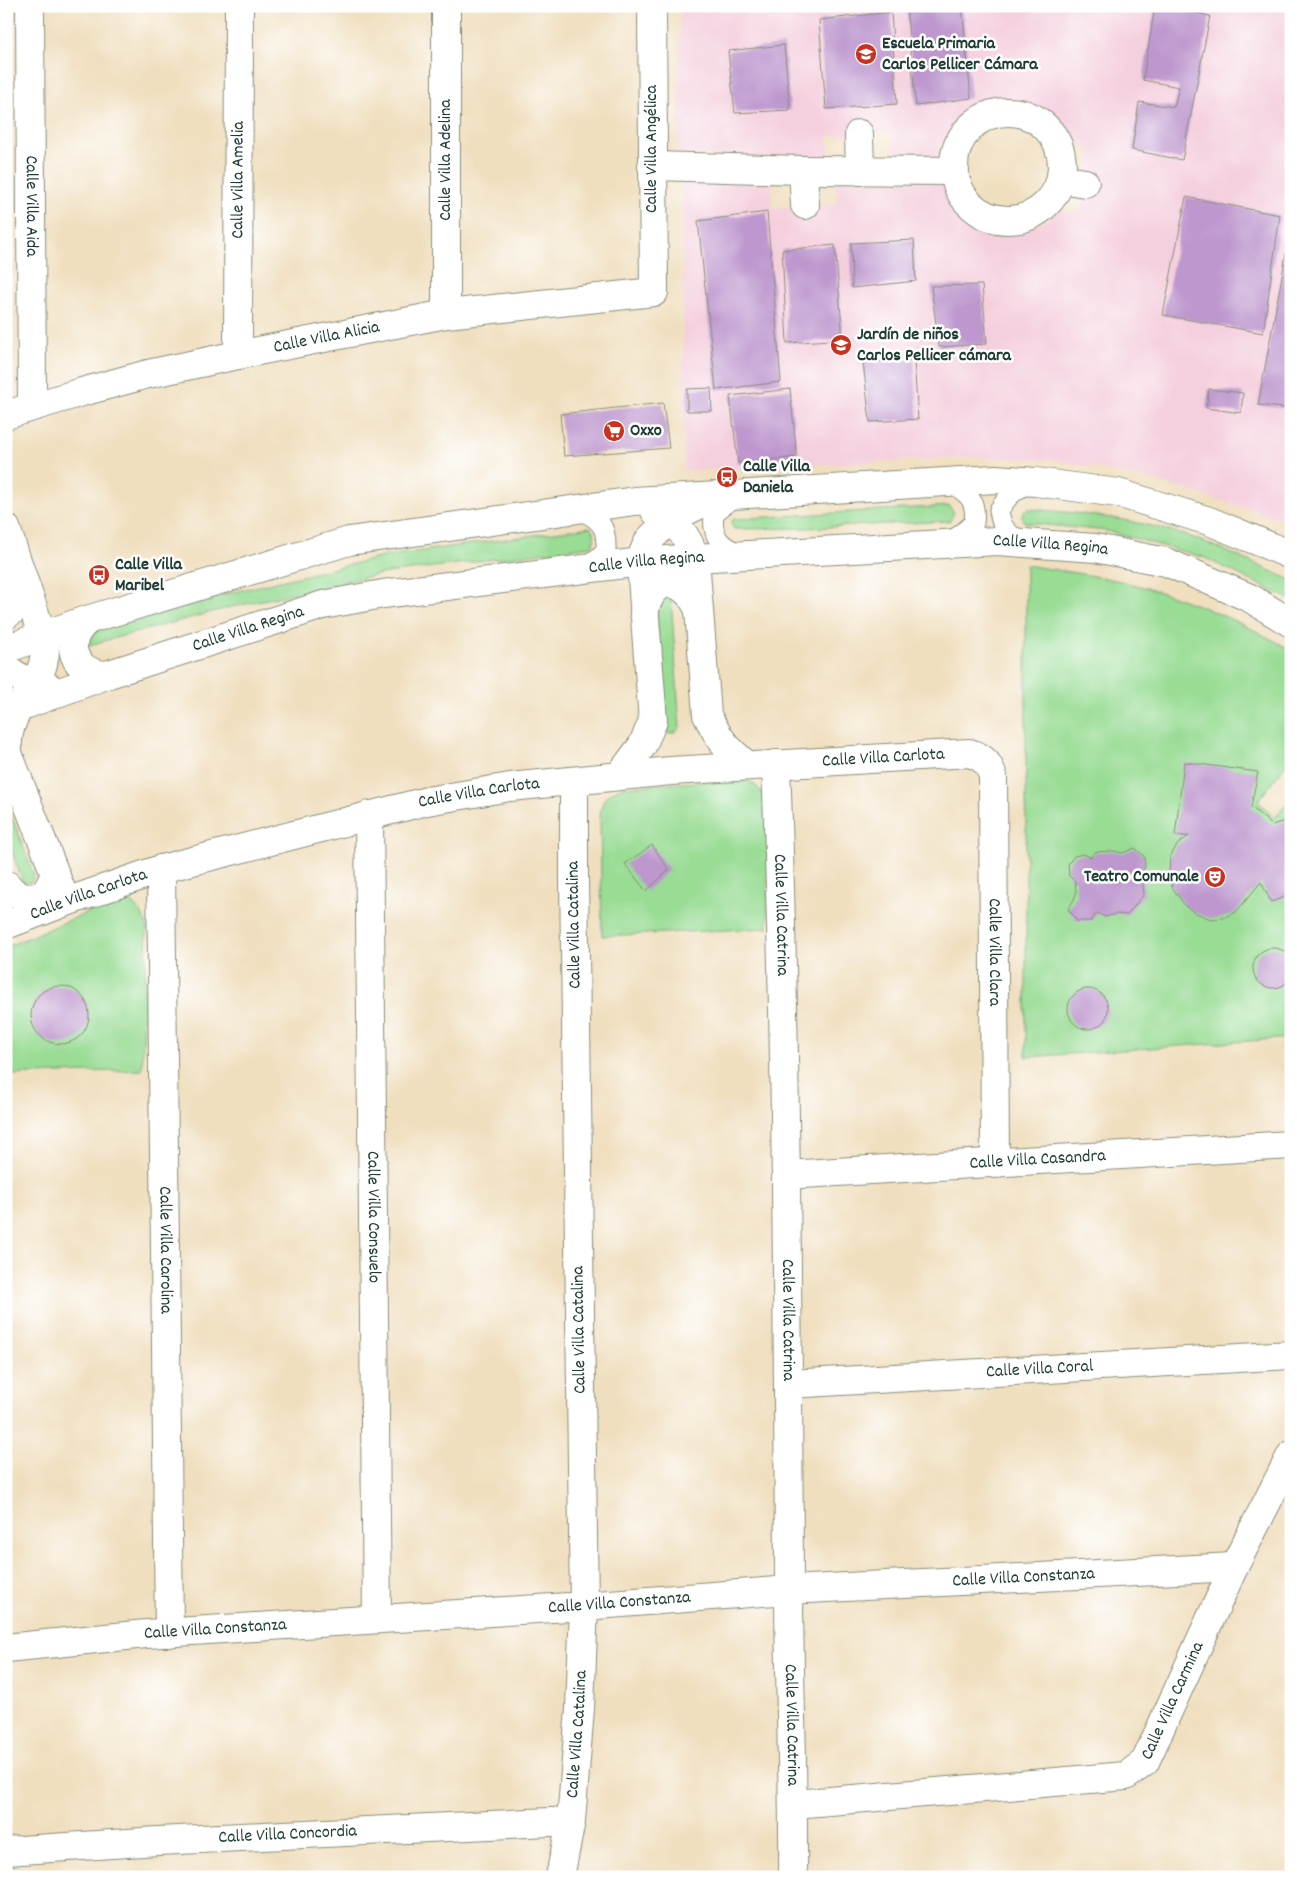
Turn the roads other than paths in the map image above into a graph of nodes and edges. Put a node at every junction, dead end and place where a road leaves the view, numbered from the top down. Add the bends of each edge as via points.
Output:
1 (30, 6) edge
2 (240, 6) edge
3 (446, 6) edge
4 (652, 6) edge
5 (859, 134) dead end
6 (652, 166) junction
7 (802, 170) junction
8 (860, 171) junction
9 (955, 171) junction
10 (805, 205) dead end
11 (654, 292) joint
12 (446, 314) junction
13 (238, 354) junction
14 (32, 406) junction
15 (6, 415) edge
16 (948, 482) junction
17 (1036, 482) junction
18 (740, 494) junction
19 (620, 503) junction
20 (579, 509) junction
21 (670, 519) junction
22 (6, 528) edge
23 (1028, 543) junction
24 (941, 544) junction
25 (1291, 555) edge
26 (735, 556) junction
27 (695, 558) junction
28 (641, 562) junction
29 (602, 567) junction
30 (573, 570) junction
31 (22, 578) junction
32 (698, 599) junction
33 (644, 602) junction
34 (34, 609) junction
35 (6, 615) edge
36 (84, 621) junction
37 (1291, 623) edge
38 (43, 634) junction
39 (6, 649) edge
40 (6, 668) edge
41 (106, 675) junction
42 (33, 684) junction
43 (72, 688) junction
44 (13, 710) edge
45 (707, 715) junction
46 (653, 721) junction
47 (7, 750) edge
48 (969, 753) joint
49 (776, 764) junction
50 (747, 765) junction
51 (684, 769) junction
52 (619, 776) junction
53 (574, 781) junction
54 (369, 815) junction
55 (52, 868) junction
56 (161, 869) junction
57 (7, 883) edge
58 (66, 902) junction
59 (13, 922) edge
60 (1291, 1146) edge
61 (995, 1164) junction
62 (786, 1174) junction
63 (1291, 1355) edge
64 (789, 1384) junction
65 (1291, 1455) edge
66 (1234, 1567) junction
67 (789, 1590) junction
68 (584, 1606) junction
69 (377, 1619) junction
70 (169, 1633) junction
71 (6, 1648) edge
72 (794, 1804) junction
73 (571, 1821) junction
74 (6, 1851) edge
75 (560, 1877) edge
76 (793, 1877) edge

1 - 14 street, Calle Villa Aida
2 - 13 street, Calle Villa Amelia
3 - 12 street, Calle Villa Adelina
4 - 6 street, Calle Villa Angélica
5 - 8 street
6 - 7 street
6 - 11 street, Calle Villa Angélica
7 - 8 street
7 - 10 street
8 - 9 street
9 - 9 street via 957,184 978,211 994,219 1012,221 1043,208 1073,181 1058,144 1048,129 1033,118 1016,112 989,116 966,132 957,148
11 - 12 street, Calle Villa Alicia
12 - 13 street, Calle Villa Alicia
13 - 14 street, Calle Villa Alicia
14 - 15 street, Calle Villa Alicia
16 - 17 street via 995,479
16 - 18 street
16 - 24 lane via 973,501 974,523 957,537
17 - 23 lane via 1013,492 999,510 1005,531
17 - 25 street via 1118,494 1209,521
18 - 19 street
18 - 21 street via 706,501
18 - 26 lane via 714,514 713,525 715,535
19 - 20 street
19 - 21 street via 651,509
20 - 30 lane via 605,528 606,550 589,564
20 - 36 street via 349,541
21 - 27 street via 683,532
21 - 28 street via 649,540
22 - 31 street
23 - 24 street, Calle Villa Regina
23 - 37 street, Calle Villa Regina via 1094,548 1166,562 1250,598
24 - 26 street, Calle Villa Regina
26 - 27 street, Calle Villa Regina
26 - 32 street via 709,568 701,578
27 - 28 street, Calle Villa Regina
27 - 32 street
28 - 29 street, Calle Villa Regina
28 - 33 street
29 - 30 street, Calle Villa Regina
29 - 33 street via 627,573 636,581
30 - 41 street, Calle Villa Regina via 383,594 323,605
31 - 34 street
31 - 35 street via 22,597 18,607
32 - 33 street via 685,588 666,583 657,587
32 - 45 street
33 - 46 street
34 - 36 street via 60,620
34 - 38 street
36 - 38 street
36 - 41 street via 75,635 74,655 87,670
38 - 39 street
38 - 42 street via 45,657
40 - 42 street
41 - 43 street, Calle Villa Regina
42 - 43 street
42 - 44 street
43 - 44 street, Calle Villa Regina
44 - 47 street
45 - 50 street via 725,746
45 - 51 street via 705,743
46 - 51 street via 659,752
46 - 52 street via 642,746
47 - 55 street
48 - 49 street, Calle Villa Carlota
48 - 61 street, Calle Villa Clara via 981,757 993,776
49 - 50 street, Calle Villa Carlota
49 - 62 street, Calle Villa Catrina
50 - 51 street, Calle Villa Carlota
51 - 52 street, Calle Villa Carlota
52 - 53 street, Calle Villa Carlota
53 - 54 street, Calle Villa Carlota via 427,801
53 - 68 street, Calle Villa Catalina
54 - 56 street, Calle Villa Carlota
54 - 69 street, Calle Villa Consuelo
55 - 57 street via 50,885 38,897 20,897
55 - 58 street
56 - 58 street, Calle Villa Carlota
56 - 70 street, Calle Villa Carolina
57 - 59 street
58 - 59 street, Calle Villa Carlota
60 - 61 street, Calle Villa Casandra
61 - 62 street, Calle Villa Casandra
62 - 64 street, Calle Villa Catrina
63 - 64 street, Calle Villa Coral
64 - 67 street, Calle Villa Catrina
65 - 66 street, Calle Villa Carmina
66 - 67 street, Calle Villa Constanza
66 - 72 street, Calle Villa Carmina via 1145,1762 1126,1776
67 - 68 street, Calle Villa Constanza
67 - 72 street, Calle Villa Catrina
68 - 69 street, Calle Villa Constanza
68 - 73 street, Calle Villa Catalina
69 - 70 street, Calle Villa Constanza
70 - 71 street, Calle Villa Constanza
72 - 76 street, Calle Villa Catrina
73 - 74 street, Calle Villa Concordia via 158,1840
73 - 75 street, Calle Villa Catalina

